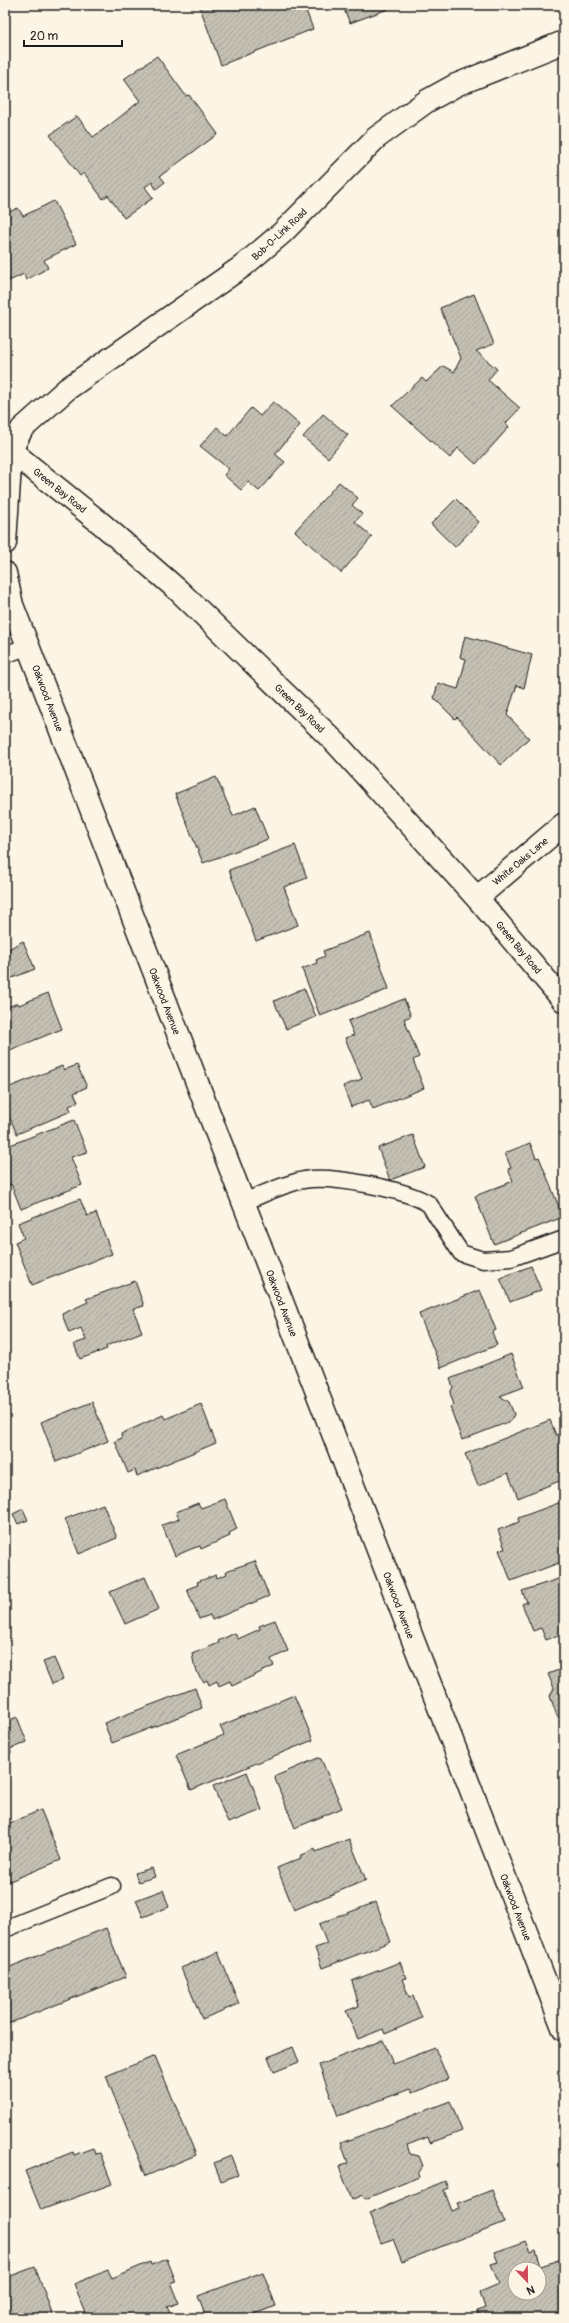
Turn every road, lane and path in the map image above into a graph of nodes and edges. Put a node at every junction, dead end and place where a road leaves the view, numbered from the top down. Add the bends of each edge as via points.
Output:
1 (564, 42) edge
2 (8, 448) edge
3 (5, 543) edge
4 (5, 573) edge
5 (28, 646) junction
6 (5, 655) edge
7 (564, 824) edge
8 (477, 898) junction
9 (564, 1001) edge
10 (243, 1202) junction
11 (564, 1240) edge
12 (112, 1886) dead end
13 (5, 1929) edge
14 (564, 2030) edge

1 - 2 street, Bob-O-Link Road via 456,85 427,101 376,138 282,233 243,266 67,388 22,429
2 - 3 street
2 - 8 street, Green Bay Road via 104,525 184,597 337,744
4 - 5 street, Oakwood Avenue via 12,605
5 - 6 lane
5 - 10 street, Oakwood Avenue
7 - 8 street, White Oaks Lane
8 - 9 street, Green Bay Road
10 - 11 lane via 304,1180 333,1179 420,1199 428,1204 460,1253 483,1260 511,1258
10 - 14 street, Oakwood Avenue
12 - 13 lane

